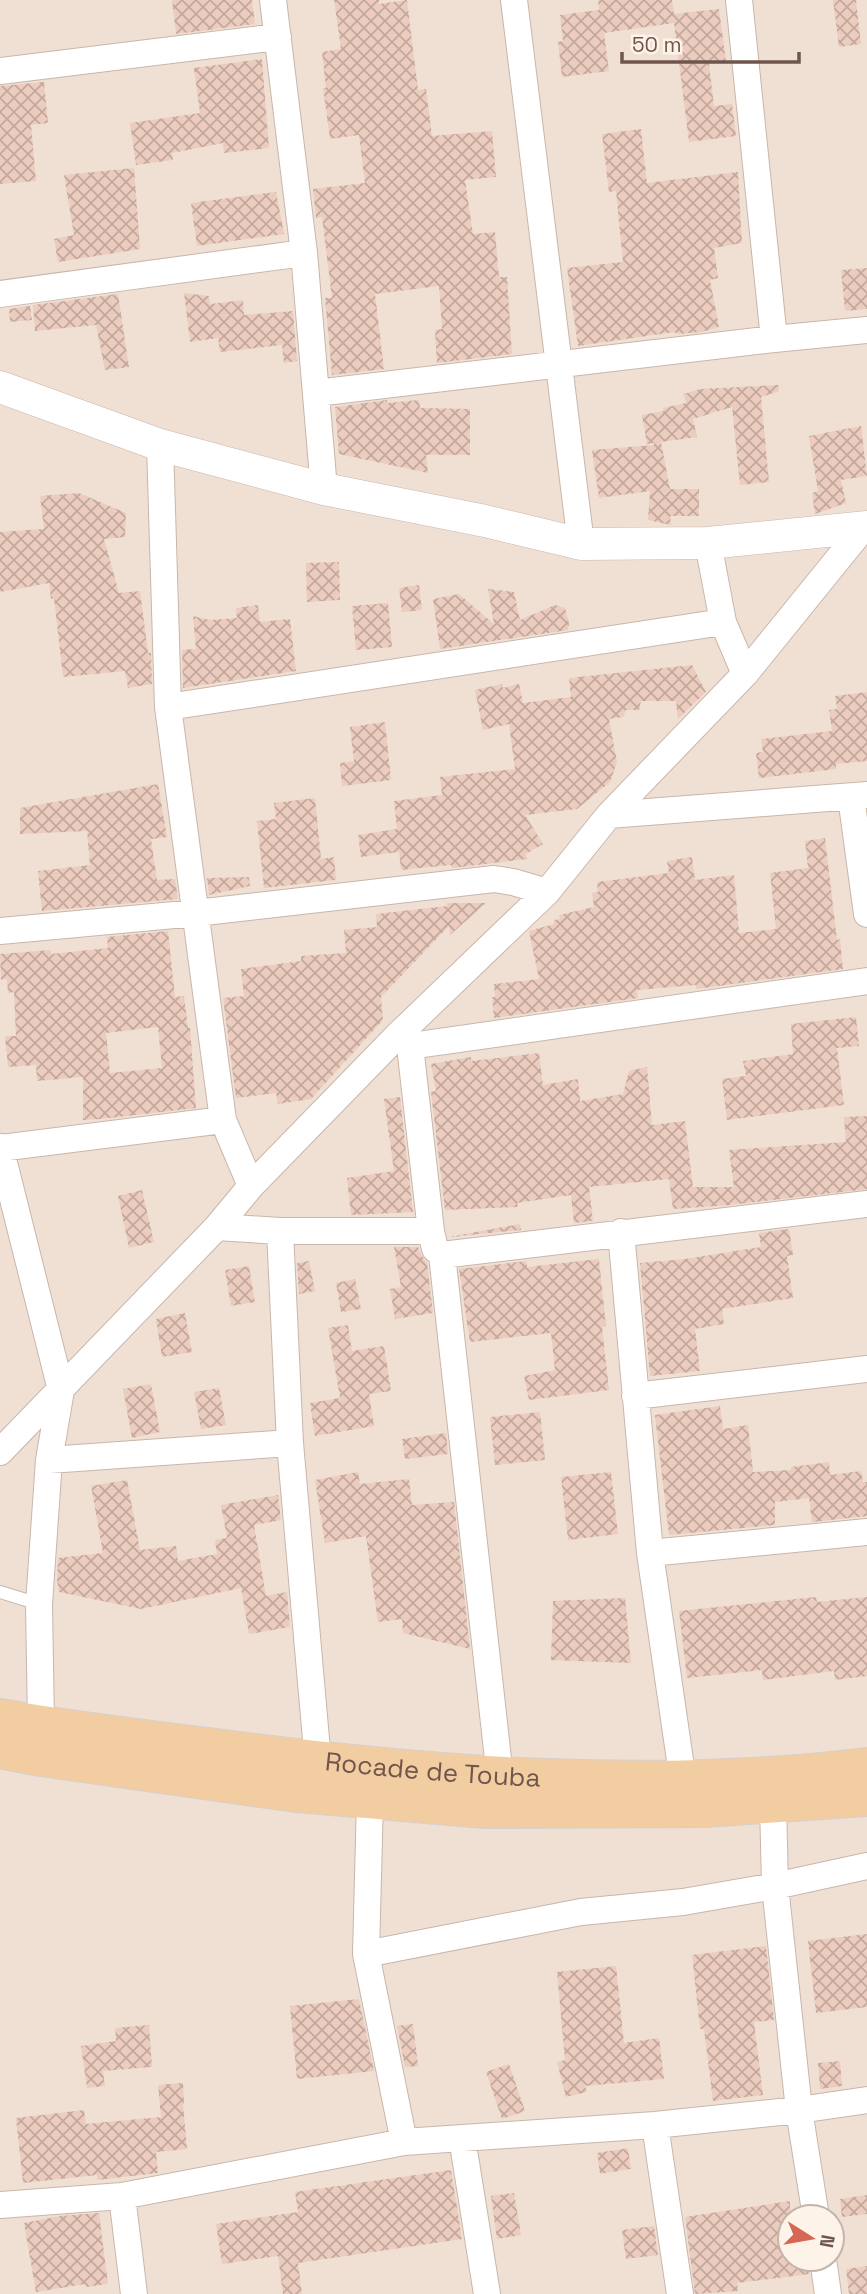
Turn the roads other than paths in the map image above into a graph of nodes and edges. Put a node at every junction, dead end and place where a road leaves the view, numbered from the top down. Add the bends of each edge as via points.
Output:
1 (273, 0) edge
2 (514, 0) edge
3 (739, 0) edge
4 (278, 37) junction
5 (0, 71) edge
6 (303, 253) junction
7 (0, 294) edge
8 (867, 330) edge
9 (774, 339) junction
10 (557, 365) junction
11 (0, 387) edge
12 (316, 393) junction
13 (160, 445) junction
14 (324, 489) junction
15 (865, 527) edge
16 (708, 543) junction
17 (581, 544) junction
18 (723, 622) junction
19 (745, 674) junction
20 (168, 707) junction
21 (859, 796) edge
22 (609, 815) junction
23 (547, 892) junction
24 (196, 913) junction
25 (867, 914) edge
26 (0, 931) edge
27 (867, 981) edge
28 (404, 1041) junction
29 (223, 1119) junction
30 (0, 1147) edge
31 (251, 1186) junction
32 (867, 1204) edge
33 (217, 1227) junction
34 (280, 1231) junction
35 (431, 1231) junction
36 (621, 1232) junction
37 (442, 1255) junction
38 (867, 1369) edge
39 (61, 1390) junction
40 (635, 1396) junction
41 (290, 1443) junction
42 (0, 1452) edge
43 (49, 1460) junction
44 (867, 1532) edge
45 (650, 1553) junction
46 (0, 1592) edge
47 (39, 1604) junction
48 (0, 1718) edge
49 (41, 1725) junction
50 (0, 1749) edge
51 (318, 1762) junction
52 (867, 1767) edge
53 (500, 1777) junction
54 (684, 1781) junction
55 (867, 1797) edge
56 (370, 1799) junction
57 (773, 1803) junction
58 (867, 1866) edge
59 (775, 1886) junction
60 (366, 1954) junction
61 (867, 2100) edge
62 (799, 2110) junction
63 (655, 2125) junction
64 (462, 2138) junction
65 (404, 2142) junction
66 (122, 2196) junction
67 (814, 2203) edge
68 (0, 2205) edge
69 (824, 2273) edge
70 (134, 2294) edge
71 (486, 2294) edge
72 (680, 2294) edge
73 (828, 2294) edge

1 - 4 street
2 - 10 street
3 - 9 street
4 - 5 street
4 - 6 street
6 - 7 street
6 - 12 street
8 - 9 street
9 - 10 street
10 - 12 street
10 - 17 street
11 - 13 street
12 - 14 street
13 - 14 street
13 - 20 street
14 - 17 street
15 - 16 street
15 - 19 street
16 - 17 street
16 - 18 street
18 - 19 street
18 - 20 street
19 - 22 street
20 - 24 street
21 - 22 street
21 - 25 street
22 - 23 street
23 - 24 street via 494,879
23 - 28 street
24 - 26 street
24 - 29 street
27 - 28 street
28 - 31 street
28 - 35 street
29 - 30 street
29 - 31 street
30 - 39 street
31 - 33 street
32 - 36 street
33 - 34 street
33 - 39 street
34 - 35 street
34 - 41 street
35 - 37 street via 435,1249
36 - 37 street
36 - 40 street
37 - 53 street
38 - 40 street
39 - 42 street
39 - 43 street
40 - 45 street
41 - 43 street
41 - 51 street
43 - 47 street
44 - 45 street
45 - 54 street
46 - 47 lane
47 - 49 street
48 - 49 main road, Rocade de Touba
49 - 51 main road, Rocade de Touba
50 - 56 main road, Rocade de Touba via 297,1793
51 - 53 main road, Rocade de Touba
52 - 54 main road, Rocade de Touba
53 - 54 main road, Rocade de Touba
55 - 57 main road, Rocade de Touba
56 - 57 main road, Rocade de Touba via 485,1809 705,1808
56 - 60 street
57 - 59 street
58 - 59 street
59 - 60 street via 683,1902 581,1912
59 - 62 street
60 - 65 street
61 - 62 street
62 - 63 street
62 - 67 street
63 - 64 street
63 - 72 street
64 - 65 street
64 - 71 street
65 - 66 street
66 - 68 street
66 - 70 street
69 - 73 street

